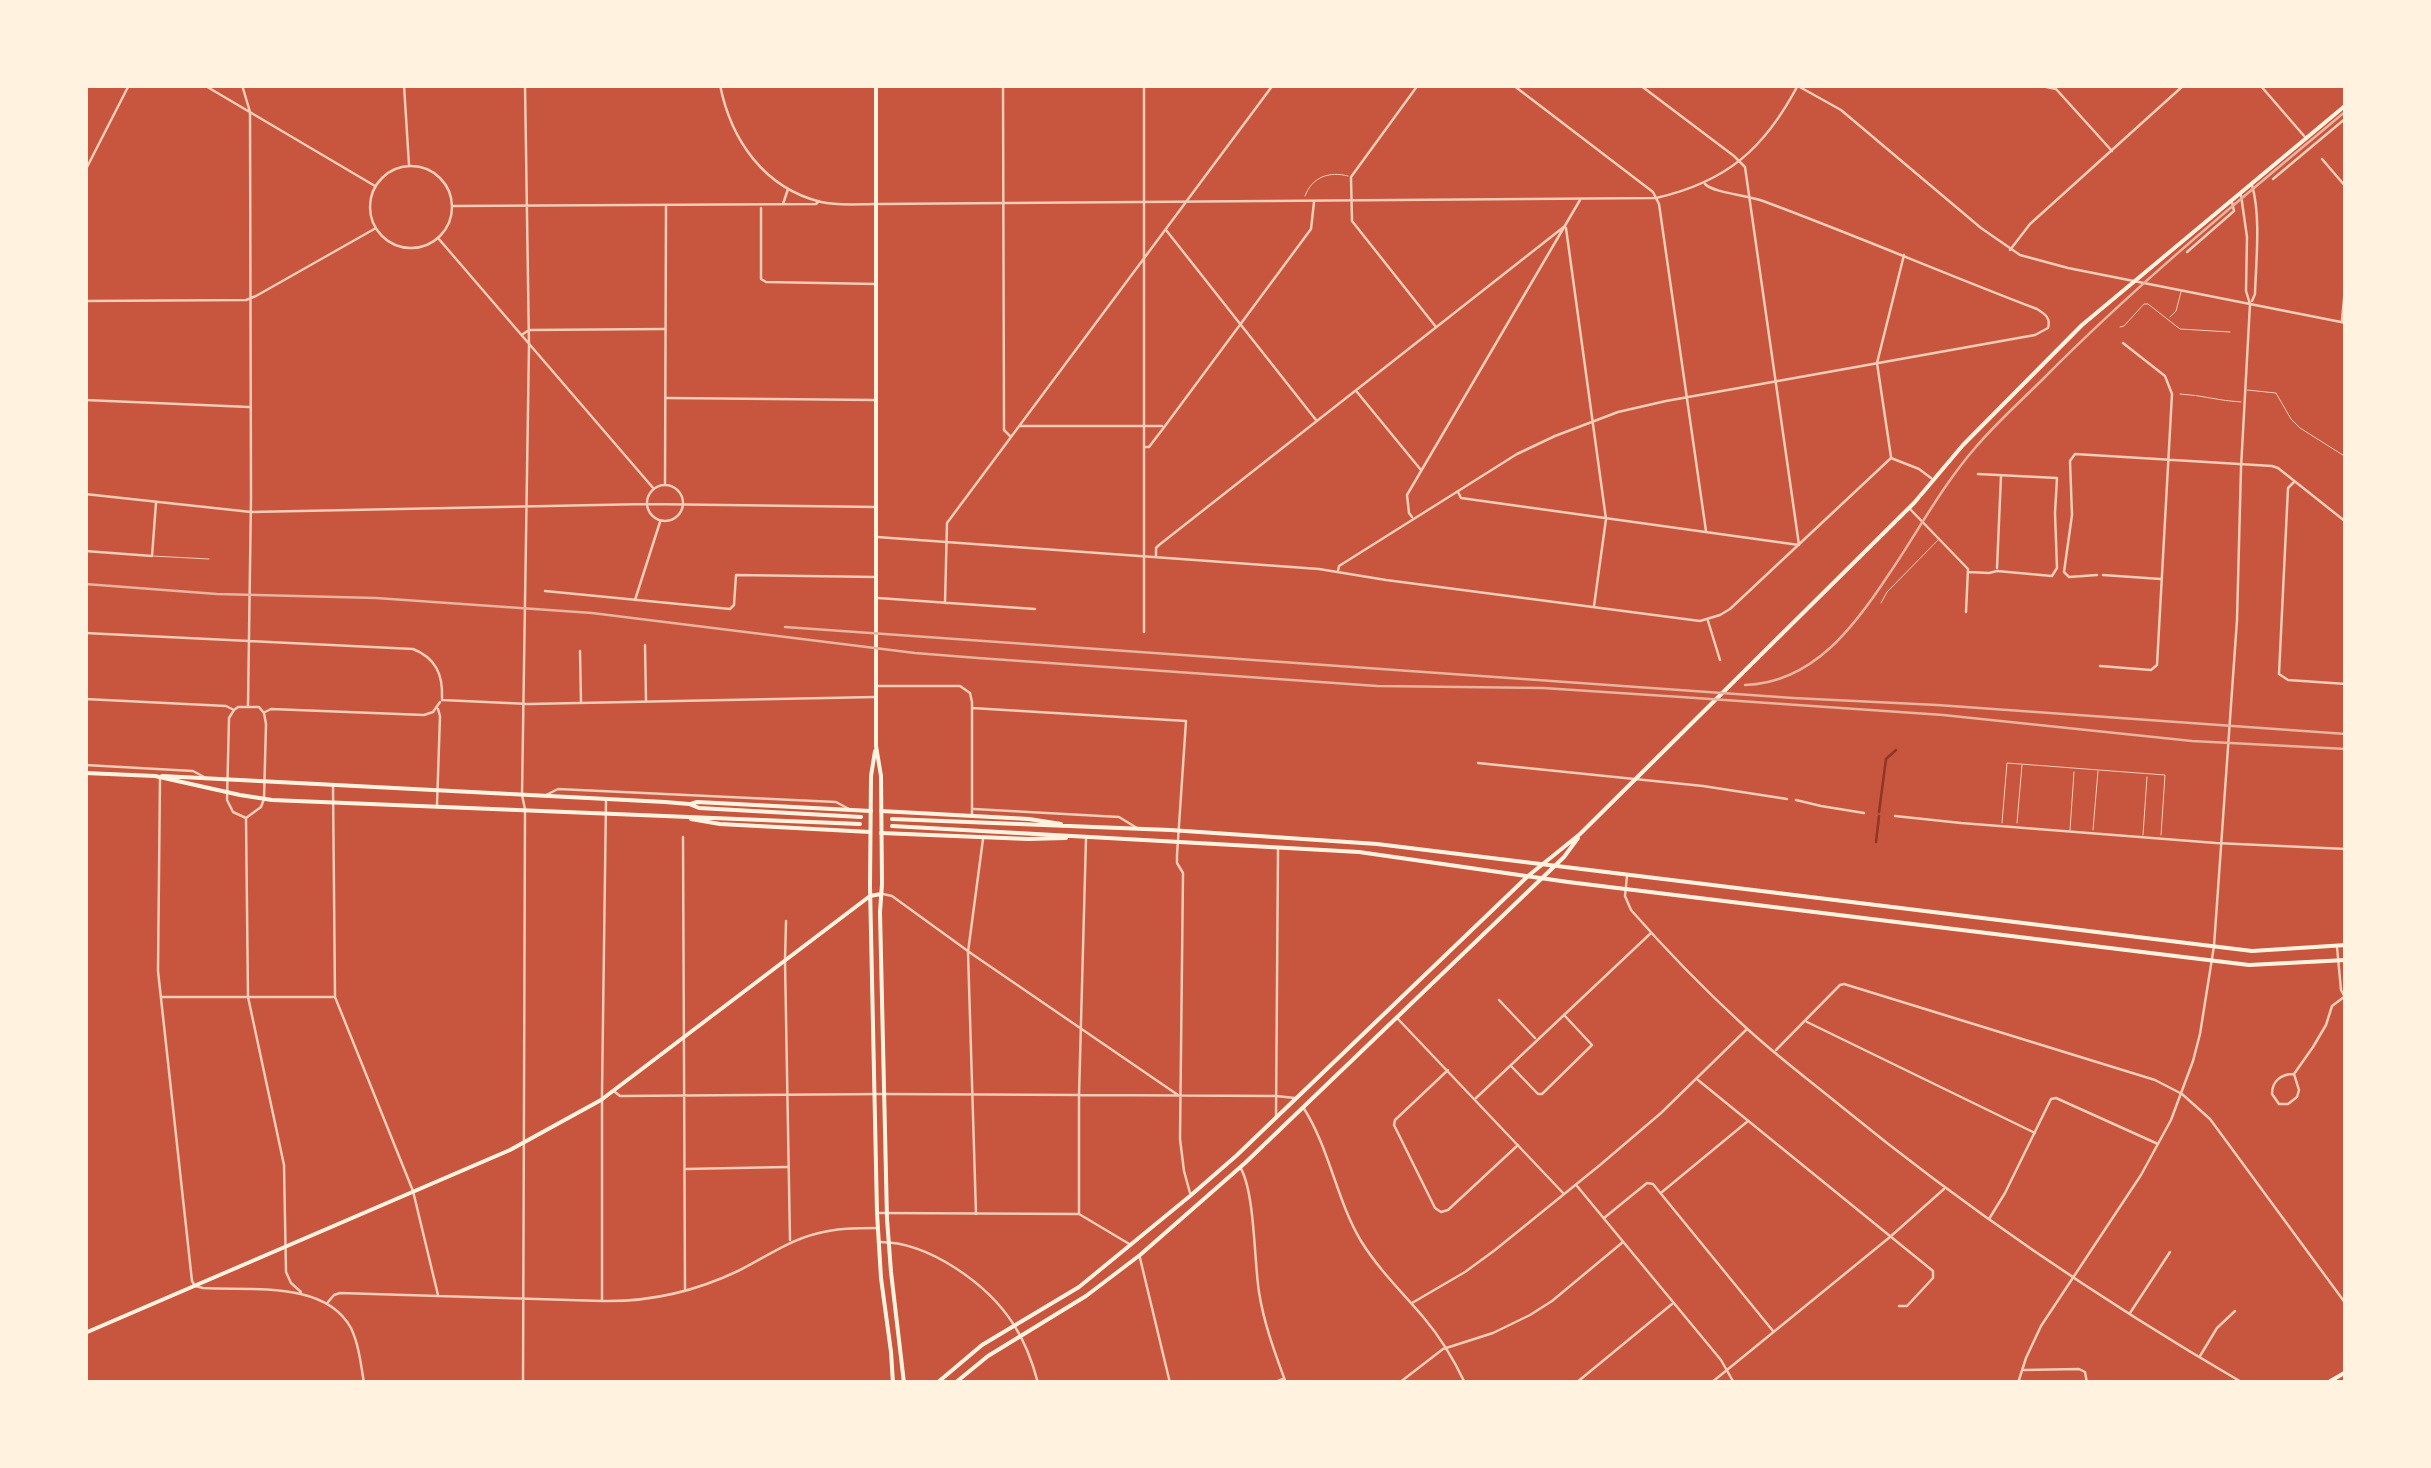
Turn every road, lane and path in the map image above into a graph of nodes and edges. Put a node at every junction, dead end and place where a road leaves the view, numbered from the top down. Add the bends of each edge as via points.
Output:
1 (129, 85) edge
2 (204, 85) edge
3 (242, 85) edge
4 (404, 85) edge
5 (526, 85) edge
6 (720, 85) edge
7 (876, 85) edge
8 (1003, 85) edge
9 (1144, 85) edge
10 (1273, 85) edge
11 (1418, 85) edge
12 (1513, 85) edge
13 (1640, 85) edge
14 (1798, 85) edge
15 (2037, 85) edge
16 (2184, 85) edge
17 (2260, 85) edge
18 (2054, 87) edge
19 (2346, 104) edge
20 (250, 112) junction
21 (2346, 118) edge
22 (2320, 126) junction
23 (2326, 134) junction
24 (2306, 138) junction
25 (2112, 151) junction
26 (2286, 154) junction
27 (2322, 159) dead end
28 (1740, 161) junction
29 (2293, 162) junction
30 (409, 166) junction
31 (85, 171) edge
32 (1351, 177) junction
33 (2273, 179) dead end
34 (1705, 184) junction
35 (2252, 184) junction
36 (376, 186) junction
37 (2346, 187) edge
38 (788, 188) junction
39 (2240, 193) junction
40 (1749, 196) junction
41 (1656, 198) junction
42 (1580, 200) junction
43 (819, 201) junction
44 (2231, 201) junction
45 (1144, 202) junction
46 (1186, 202) junction
47 (1305, 202) junction
48 (1314, 202) junction
49 (1350, 202) junction
50 (1003, 203) junction
51 (783, 204) junction
52 (877, 204) junction
53 (528, 205) junction
54 (666, 205) junction
55 (761, 205) junction
56 (452, 206) junction
57 (1565, 226) junction
58 (376, 228) junction
59 (1166, 230) junction
60 (438, 238) junction
61 (2010, 250) junction
62 (2187, 252) dead end
63 (1904, 255) junction
64 (1144, 258) junction
65 (2346, 277) edge
66 (2135, 282) junction
67 (878, 284) junction
68 (2181, 290) junction
69 (251, 298) junction
70 (85, 301) edge
71 (2250, 304) junction
72 (2168, 320) junction
73 (2344, 322) edge
74 (1240, 324) junction
75 (1436, 327) junction
76 (2120, 327) dead end
77 (528, 330) junction
78 (665, 330) junction
79 (2230, 332) dead end
80 (522, 336) junction
81 (2123, 343) dead end
82 (529, 345) junction
83 (1877, 362) junction
84 (1776, 381) junction
85 (1356, 390) junction
86 (2246, 390) junction
87 (2180, 394) dead end
88 (1687, 397) junction
89 (666, 398) junction
90 (85, 400) edge
91 (878, 400) junction
92 (2245, 402) junction
93 (251, 407) junction
94 (1317, 421) junction
95 (1593, 421) junction
96 (1019, 426) junction
97 (1144, 426) junction
98 (1165, 426) junction
99 (1011, 436) junction
100 (1144, 447) junction
101 (2346, 457) edge
102 (1891, 458) junction
103 (2168, 460) junction
104 (2241, 464) junction
105 (1422, 472) junction
106 (1978, 474) dead end
107 (2002, 475) junction
108 (1932, 479) junction
109 (2295, 481) junction
110 (665, 486) junction
111 (654, 489) junction
112 (1457, 491) junction
113 (85, 494) edge
114 (156, 502) junction
115 (647, 504) junction
116 (683, 504) junction
117 (528, 506) junction
118 (877, 508) junction
119 (1909, 508) junction
120 (251, 512) junction
121 (1412, 518) junction
122 (1606, 518) junction
123 (660, 521) junction
124 (2346, 522) edge
125 (1706, 532) junction
126 (877, 537) junction
127 (1940, 538) junction
128 (946, 542) junction
129 (1799, 545) junction
130 (85, 551) edge
131 (152, 556) junction
132 (1144, 556) junction
133 (1156, 556) junction
134 (208, 559) dead end
135 (1997, 570) junction
136 (1338, 571) junction
137 (1970, 572) junction
138 (2097, 575) dead end
139 (2103, 575) dead end
140 (876, 577) junction
141 (2162, 579) junction
142 (545, 591) dead end
143 (876, 598) junction
144 (634, 600) junction
145 (945, 603) junction
146 (1881, 603) dead end
147 (1594, 608) junction
148 (1035, 609) dead end
149 (1966, 612) dead end
150 (1708, 620) junction
151 (1144, 632) dead end
152 (85, 633) edge
153 (249, 642) junction
154 (645, 645) dead end
155 (580, 651) dead end
156 (1720, 660) dead end
157 (2100, 666) dead end
158 (2346, 684) edge
159 (876, 686) junction
160 (876, 698) junction
161 (85, 699) edge
162 (442, 700) junction
163 (646, 702) junction
164 (581, 703) junction
165 (524, 704) junction
166 (248, 706) junction
167 (437, 708) junction
168 (972, 708) junction
169 (234, 710) junction
170 (264, 713) junction
171 (876, 746) junction
172 (1478, 762) dead end
173 (2022, 764) junction
174 (85, 765) edge
175 (2074, 768) junction
176 (2098, 770) junction
177 (85, 773) edge
178 (2148, 774) junction
179 (158, 777) junction
180 (206, 778) junction
181 (1635, 779) junction
182 (228, 780) junction
183 (266, 782) junction
184 (333, 785) junction
185 (438, 790) junction
186 (226, 792) junction
187 (522, 795) junction
188 (546, 796) junction
189 (264, 799) junction
190 (606, 799) junction
191 (1788, 799) dead end
192 (1796, 800) dead end
193 (332, 803) junction
194 (690, 804) junction
195 (437, 808) junction
196 (525, 810) junction
197 (850, 810) junction
198 (871, 811) junction
199 (881, 812) junction
200 (972, 813) junction
201 (1864, 813) dead end
202 (606, 814) junction
203 (1895, 816) dead end
204 (246, 818) junction
205 (690, 818) junction
206 (1066, 826) junction
207 (2002, 826) junction
208 (2017, 826) junction
209 (1137, 828) junction
210 (1179, 830) junction
211 (2070, 831) junction
212 (870, 832) junction
213 (881, 833) junction
214 (2093, 833) junction
215 (1580, 834) junction
216 (683, 837) dead end
217 (1070, 837) junction
218 (2143, 837) junction
219 (984, 838) junction
220 (1086, 838) junction
221 (2160, 838) junction
222 (1329, 841) junction
223 (1178, 843) junction
224 (2221, 844) junction
225 (1278, 847) junction
226 (2346, 850) edge
227 (1329, 851) junction
228 (1542, 864) junction
229 (1554, 866) junction
230 (1628, 875) junction
231 (1528, 876) junction
232 (1541, 878) junction
233 (1626, 889) junction
234 (881, 894) junction
235 (870, 896) junction
236 (786, 921) dead end
237 (1652, 933) junction
238 (2346, 945) edge
239 (2214, 946) junction
240 (2337, 946) junction
241 (968, 952) junction
242 (785, 960) junction
243 (2212, 960) junction
244 (2338, 960) junction
245 (2346, 960) edge
246 (160, 997) junction
247 (248, 997) junction
248 (335, 997) junction
249 (2345, 998) edge
250 (1499, 1000) dead end
251 (1388, 1009) junction
252 (1563, 1014) junction
253 (1396, 1018) junction
254 (1804, 1021) junction
255 (1081, 1028) junction
256 (1747, 1029) junction
257 (684, 1037) junction
258 (1536, 1039) junction
259 (1774, 1052) junction
260 (1510, 1066) junction
261 (1448, 1070) junction
262 (2294, 1074) junction
263 (1697, 1079) junction
264 (614, 1091) junction
265 (874, 1094) junction
266 (884, 1094) junction
267 (2182, 1094) junction
268 (787, 1095) junction
269 (684, 1096) junction
270 (973, 1096) junction
271 (1079, 1096) junction
272 (1179, 1096) junction
273 (1276, 1096) junction
274 (1296, 1098) junction
275 (1475, 1099) junction
276 (602, 1100) junction
277 (1303, 1107) junction
278 (1276, 1118) junction
279 (1748, 1121) junction
280 (2034, 1133) junction
281 (1276, 1134) junction
282 (523, 1144) junction
283 (2158, 1144) junction
284 (1518, 1145) junction
285 (788, 1167) junction
286 (1240, 1167) junction
287 (685, 1169) junction
288 (1576, 1184) junction
289 (1945, 1188) junction
290 (413, 1191) junction
291 (1661, 1193) junction
292 (1564, 1194) junction
293 (1190, 1196) junction
294 (1198, 1204) junction
295 (877, 1213) junction
296 (887, 1213) junction
297 (976, 1214) junction
298 (1079, 1214) junction
299 (1604, 1218) junction
300 (1989, 1220) junction
301 (878, 1228) junction
302 (1890, 1237) junction
303 (878, 1242) junction
304 (888, 1242) junction
305 (1624, 1242) junction
306 (790, 1243) junction
307 (285, 1246) junction
308 (1132, 1246) junction
309 (2170, 1252) dead end
310 (1140, 1254) junction
311 (2074, 1279) junction
312 (195, 1286) junction
313 (686, 1290) junction
314 (302, 1292) junction
315 (439, 1296) junction
316 (524, 1298) junction
317 (602, 1301) junction
318 (327, 1303) junction
319 (1674, 1303) junction
320 (1411, 1304) junction
321 (2346, 1304) edge
322 (1899, 1306) dead end
323 (2235, 1311) dead end
324 (2129, 1314) junction
325 (1014, 1325) junction
326 (1774, 1332) junction
327 (85, 1333) edge
328 (1020, 1336) junction
329 (1446, 1348) junction
330 (2199, 1358) junction
331 (2021, 1369) junction
332 (1727, 1370) junction
333 (2346, 1372) edge
334 (1285, 1380) edge
335 (364, 1383) edge
336 (523, 1383) edge
337 (892, 1383) edge
338 (904, 1383) edge
339 (937, 1383) edge
340 (954, 1383) edge
341 (1038, 1383) edge
342 (1170, 1383) edge
343 (1273, 1383) edge
344 (1399, 1383) edge
345 (1464, 1383) edge
346 (1576, 1383) edge
347 (1711, 1383) edge
348 (1734, 1383) edge
349 (2018, 1383) edge
350 (2087, 1383) edge
351 (2243, 1383) edge
352 (2327, 1383) edge

1 - 31 street
2 - 20 street
3 - 20 street
4 - 30 street
5 - 53 street
6 - 38 street via 742,145
7 - 52 main road
8 - 50 street
9 - 45 street
10 - 46 street
11 - 32 street
12 - 41 street
13 - 28 street
14 - 28 street via 1779,120
14 - 61 street via 1839,108
15 - 18 street
16 - 25 street
17 - 24 street
18 - 25 street
19 - 22 main road
20 - 36 street
20 - 69 street
21 - 23 street
22 - 23 street
22 - 24 main road
23 - 29 street
24 - 26 main road
25 - 61 street
26 - 29 street
26 - 35 main road
27 - 37 street
28 - 34 street
28 - 40 street
29 - 33 street
30 - 36 street
30 - 56 street via 438,177
32 - 47 lane via 1324,176 1309,187
32 - 49 street
34 - 40 street
34 - 41 street
35 - 39 main road
35 - 71 street via 2256,256
36 - 58 street via 370,207
38 - 43 street
38 - 51 street
39 - 44 main road
39 - 71 street
40 - 63 street
40 - 84 street
41 - 42 street
41 - 88 street
42 - 49 street
42 - 57 street
43 - 51 street
43 - 52 street
44 - 62 street via 2234,211
44 - 66 main road
45 - 46 street
45 - 50 street
45 - 64 street
46 - 47 street
46 - 59 street
47 - 48 street
48 - 49 street
48 - 74 street via 1311,230
49 - 75 street via 1352,221
50 - 52 street
50 - 99 street via 1004,430
51 - 55 street
52 - 67 main road
53 - 54 street
53 - 56 street
53 - 77 street
54 - 55 street
54 - 78 street
55 - 67 street via 766,282
56 - 60 street
57 - 75 street
57 - 95 street
57 - 105 street
58 - 60 street via 403,248
58 - 69 street
59 - 64 street
59 - 74 street
60 - 80 street
61 - 66 street
63 - 83 street
63 - 83 street via 2044,313 2050,322 2033,335
64 - 96 street
64 - 97 street
65 - 73 street
66 - 68 street
66 - 108 main road via 2078,329
67 - 91 main road
68 - 71 street
68 - 72 lane
69 - 70 street
69 - 93 street
71 - 73 street
71 - 86 street
72 - 76 lane via 2144,304
72 - 79 lane via 2180,330
74 - 94 street
74 - 98 street
75 - 85 street
77 - 78 street
77 - 80 street
77 - 82 street
78 - 89 street
80 - 82 street
81 - 103 street via 2165,376 2172,394
82 - 111 street
82 - 117 street
83 - 84 street
83 - 102 street
84 - 88 street
84 - 129 street
85 - 94 street
85 - 105 street
86 - 92 street
86 - 101 lane via 2276,393 2300,428
87 - 92 lane
88 - 95 street
88 - 125 street
89 - 91 street
89 - 110 street
90 - 93 street
91 - 118 main road
92 - 104 street
93 - 120 street
94 - 133 street via 1158,546
95 - 112 street via 1517,454
95 - 122 street
96 - 97 street
96 - 99 street
97 - 98 street
97 - 100 street
98 - 100 street
99 - 128 street via 947,523
100 - 132 street
102 - 108 street
102 - 129 street
103 - 104 street
103 - 138 street via 2075,454 2070,461 2064,572
103 - 141 street
104 - 109 street via 2278,468
104 - 224 street
105 - 121 street via 1408,495
106 - 107 street
107 - 135 street
107 - 135 street via 2058,478 2057,568 2052,576
108 - 119 main road
109 - 124 street
109 - 158 street via 2288,488 2280,674
110 - 111 street
110 - 116 street via 678,491
111 - 115 street
112 - 121 street
112 - 122 street via 1461,498
113 - 114 street
114 - 120 street
114 - 131 street
115 - 116 street
115 - 117 street
115 - 123 street
116 - 118 street
116 - 123 street via 674,519
117 - 120 street
117 - 165 street
118 - 126 main road
119 - 127 street
119 - 181 main road
120 - 153 street
121 - 136 street
122 - 125 street
122 - 147 street
123 - 144 street
125 - 129 street
126 - 128 street
126 - 140 main road
127 - 137 street
127 - 146 lane
128 - 132 street
128 - 145 street
129 - 150 street
130 - 131 street
131 - 134 lane
132 - 133 street
132 - 151 street
133 - 136 street
135 - 137 street
136 - 147 street
137 - 149 street
139 - 141 street
140 - 143 main road
140 - 144 street via 736,575 730,609
141 - 157 street via 2157,665
142 - 144 street
143 - 145 street
143 - 159 main road
145 - 148 street
147 - 150 street
150 - 156 street
152 - 153 street
153 - 162 street via 413,649 439,671
153 - 166 street
154 - 163 street
155 - 164 street
159 - 160 main road
159 - 168 street via 962,686
160 - 163 street
160 - 171 main road
161 - 169 street
162 - 165 street
162 - 167 street
163 - 164 street
164 - 165 street
165 - 187 street
166 - 169 street
166 - 170 street
167 - 170 street via 424,715
167 - 185 street
168 - 200 street
168 - 210 street via 1186,721
169 - 182 street
170 - 183 street
171 - 198 main road
171 - 199 main road
172 - 181 street
173 - 175 lane
173 - 207 lane via 2007,763
173 - 208 lane
174 - 180 street via 192,771
175 - 176 lane
175 - 211 lane
176 - 178 lane
176 - 214 lane
177 - 179 main road
178 - 218 lane
178 - 221 lane via 2165,775
179 - 180 main road
179 - 186 main road
179 - 246 street
180 - 182 main road
181 - 191 street
181 - 215 main road
182 - 183 main road
182 - 186 street
183 - 184 main road
183 - 189 street
184 - 185 main road
184 - 193 street
185 - 187 main road
185 - 195 street
186 - 189 main road
186 - 204 street via 231,810
187 - 188 main road
187 - 196 street
188 - 190 main road
188 - 197 street via 558,788 836,802
189 - 193 main road
189 - 204 street
190 - 194 main road
190 - 202 street
192 - 201 street
193 - 195 main road
193 - 248 street
194 - 197 main road
194 - 205 main road via 860,820
195 - 196 main road
196 - 202 main road
196 - 282 street
197 - 198 main road
198 - 199 main road
198 - 212 main road
199 - 200 main road
199 - 213 main road
200 - 206 main road
200 - 209 street via 1119,817
202 - 205 main road
202 - 276 street
203 - 207 street
204 - 247 street
205 - 212 main road
206 - 209 main road
206 - 217 main road via 892,822
207 - 208 street
208 - 211 street
209 - 210 main road
210 - 222 main road
210 - 223 street
211 - 214 street
212 - 213 main road
212 - 235 main road
213 - 219 main road
213 - 234 main road
214 - 218 street
215 - 228 main road
215 - 229 main road
216 - 257 street
217 - 219 main road
217 - 220 main road
218 - 221 street
219 - 241 street
220 - 223 main road
220 - 255 street
221 - 224 street
222 - 227 main road
222 - 228 main road
223 - 225 main road
223 - 272 street
224 - 226 street
224 - 239 street
225 - 227 main road
225 - 273 street
227 - 231 main road
228 - 229 main road
228 - 231 main road
229 - 230 main road
229 - 232 main road
230 - 233 street
230 - 239 main road
231 - 232 main road
231 - 251 main road
232 - 233 main road
232 - 253 main road
233 - 237 street via 1628,906
233 - 243 main road
234 - 235 main road
234 - 241 street
234 - 266 main road
235 - 242 main road
235 - 265 main road
236 - 242 street
237 - 252 street
237 - 256 street
238 - 240 main road
239 - 240 main road
239 - 243 street
240 - 244 street
241 - 255 street
241 - 270 street
242 - 257 main road
242 - 268 street
243 - 244 main road via 2263,966
243 - 267 street
244 - 245 main road
244 - 249 street
246 - 247 street
246 - 312 street
247 - 248 street
247 - 307 street via 284,1165
248 - 290 street
249 - 262 street via 2332,1006
250 - 258 street
251 - 253 main road
251 - 274 main road
252 - 258 street
252 - 260 street via 1592,1045 1540,1094
253 - 261 street
253 - 277 main road
254 - 259 street
254 - 267 street via 1844,984 2144,1076
254 - 280 street
255 - 271 street
255 - 272 street
256 - 259 street
256 - 263 street
257 - 264 main road
257 - 269 street
258 - 260 street
259 - 289 street
260 - 275 street
261 - 275 street
261 - 284 street via 1394,1125 1435,1208 1448,1210
262 - 262 street via 2273,1085 2278,1104 2298,1098
263 - 279 street
263 - 288 street
264 - 269 street
264 - 276 main road
265 - 266 street
265 - 268 street
265 - 295 main road
266 - 270 street
266 - 296 main road
267 - 283 street
267 - 321 street via 2222,1134
268 - 269 street
268 - 285 street
269 - 287 street
270 - 271 street
270 - 297 street
271 - 272 street
271 - 298 street
272 - 273 street
272 - 293 street
273 - 274 street
273 - 278 street
274 - 277 main road
274 - 278 main road
275 - 284 street
276 - 282 main road
276 - 317 street
277 - 281 main road
277 - 320 street via 1354,1228
278 - 281 main road
278 - 293 main road
279 - 291 street
279 - 302 street
280 - 283 street via 2056,1098
280 - 300 street
281 - 286 main road
282 - 290 main road
282 - 316 street
283 - 311 street
284 - 292 street
285 - 287 street
285 - 306 street
286 - 294 main road
286 - 334 street via 1263,1316
287 - 313 street
288 - 292 street
288 - 299 street
289 - 300 street
289 - 302 street
290 - 307 main road
290 - 315 street
291 - 299 street via 1647,1183
291 - 326 street
292 - 320 street
293 - 294 main road
293 - 308 main road
294 - 310 main road
295 - 296 street
295 - 301 main road
296 - 297 street
296 - 304 main road
297 - 298 street
298 - 308 street
299 - 305 street
300 - 311 street
301 - 303 main road
301 - 306 street
302 - 322 street via 1934,1274 1907,1306
302 - 326 street
303 - 304 street
303 - 337 main road
304 - 325 street via 948,1264
304 - 338 main road
305 - 319 street
305 - 329 street via 1552,1301 1493,1333
306 - 313 street
307 - 312 main road
307 - 314 street via 286,1272
308 - 310 main road
308 - 325 main road
309 - 324 street
310 - 328 main road
310 - 342 street
311 - 324 street
311 - 331 street
312 - 314 street
312 - 327 main road
313 - 317 street
314 - 318 street
315 - 316 street
315 - 318 street via 338,1293
316 - 317 street
316 - 336 street
318 - 335 street via 351,1328
319 - 332 street
319 - 346 street
320 - 329 street
323 - 330 street
324 - 330 street
325 - 328 street
325 - 339 main road
326 - 332 street
328 - 340 main road
328 - 341 street
329 - 344 street
329 - 345 street
330 - 351 street
331 - 349 street
331 - 350 street via 2078,1369
332 - 347 street
332 - 348 street
333 - 352 main road
334 - 343 street

